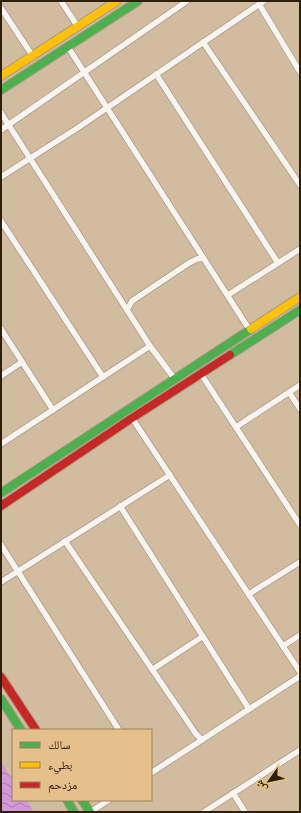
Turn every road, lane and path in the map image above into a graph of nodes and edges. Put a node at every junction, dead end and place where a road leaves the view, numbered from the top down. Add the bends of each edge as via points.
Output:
1 (61, 1) edge
2 (117, 1) edge
3 (138, 1) edge
4 (187, 1) edge
5 (261, 3) edge
6 (1, 8) edge
7 (102, 11) junction
8 (78, 27) junction
9 (203, 42) junction
10 (68, 47) junction
11 (32, 54) junction
12 (84, 72) junction
13 (300, 72) edge
14 (156, 74) junction
15 (1, 76) edge
16 (1, 90) edge
17 (107, 108) junction
18 (1, 112) edge
19 (9, 124) junction
20 (1, 130) edge
21 (31, 158) junction
22 (1, 177) edge
23 (300, 185) edge
24 (1, 221) edge
25 (300, 249) edge
26 (203, 258) junction
27 (278, 263) junction
28 (228, 295) junction
29 (300, 297) edge
30 (127, 310) junction
31 (300, 310) edge
32 (1, 329) edge
33 (249, 329) junction
34 (150, 346) junction
35 (22, 362) junction
36 (201, 374) junction
37 (1, 376) edge
38 (103, 377) junction
39 (174, 378) junction
40 (300, 385) edge
41 (289, 392) junction
42 (300, 409) edge
43 (53, 410) junction
44 (132, 418) junction
45 (236, 427) junction
46 (2, 442) edge
47 (170, 475) junction
48 (1, 493) edge
49 (1, 506) edge
50 (120, 506) junction
51 (300, 525) edge
52 (65, 541) junction
53 (1, 545) edge
54 (300, 562) edge
55 (17, 572) junction
56 (1, 582) edge
57 (249, 594) junction
58 (300, 635) edge
59 (202, 637) junction
60 (283, 646) junction
61 (153, 670) junction
62 (300, 672) edge
63 (300, 676) edge
64 (1, 677) edge
65 (1, 700) edge
66 (249, 709) junction
67 (20, 729) edge
68 (35, 729) edge
69 (118, 729) edge
70 (202, 740) junction
71 (300, 750) edge
72 (152, 772) edge
73 (233, 793) junction
74 (68, 801) edge
75 (83, 801) edge
76 (107, 801) edge
77 (74, 812) edge
78 (90, 812) edge
79 (204, 812) edge
80 (245, 812) edge

1 - 8 street
2 - 7 street
3 - 10 street
4 - 12 street
5 - 9 street
5 - 13 street
6 - 11 street
7 - 8 street
7 - 10 street via 66,38
8 - 11 street
9 - 14 street
9 - 23 street
10 - 12 street
10 - 16 street
11 - 15 street
12 - 17 street
12 - 19 street
14 - 17 street
14 - 27 street
17 - 21 street
17 - 26 street
18 - 19 street
19 - 20 street
19 - 21 street
21 - 22 street
21 - 30 street
24 - 38 street
25 - 27 street
26 - 28 street
26 - 30 street via 189,263 132,301
27 - 28 street
28 - 33 street
29 - 33 street
30 - 34 street
31 - 36 street
32 - 35 street
33 - 39 street
34 - 38 street
34 - 39 street
35 - 37 street
35 - 43 street
36 - 44 street
36 - 45 street
38 - 43 street
39 - 48 street
40 - 41 street
41 - 42 street
41 - 45 street
43 - 46 street
44 - 47 street
44 - 49 street
45 - 51 street
47 - 50 street
47 - 57 street
50 - 52 street
50 - 59 street
52 - 55 street
52 - 61 street
53 - 55 street
54 - 57 street
55 - 56 street
55 - 69 street
57 - 60 street
58 - 60 street
59 - 61 street
59 - 66 street
60 - 62 street
61 - 70 street
63 - 66 street
64 - 68 street
65 - 67 street
66 - 70 street
70 - 72 street
71 - 73 street
73 - 79 street
73 - 80 street
74 - 77 street
75 - 78 street
76 - 78 street

